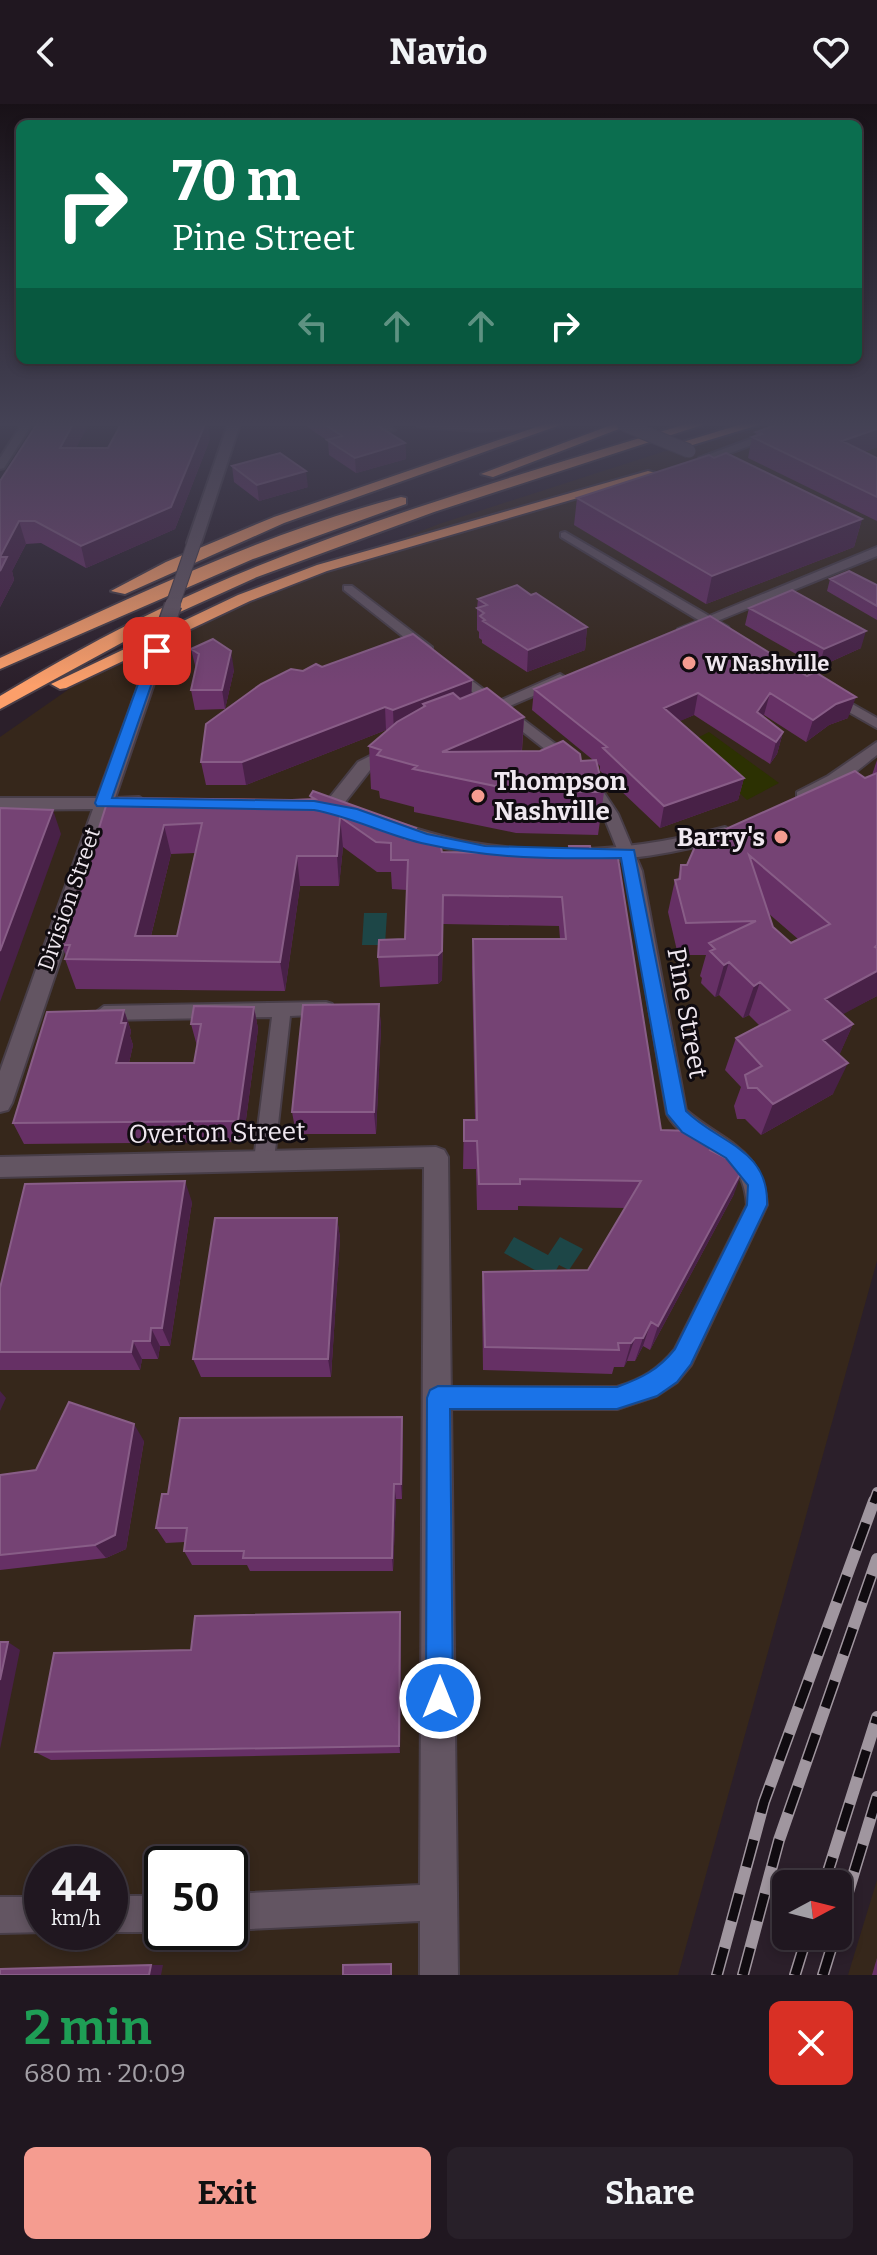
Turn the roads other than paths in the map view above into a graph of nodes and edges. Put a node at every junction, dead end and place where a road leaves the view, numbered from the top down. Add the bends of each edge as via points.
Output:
1 (205, 511) edge
2 (303, 511) edge
3 (368, 511) edge
4 (421, 511) edge
5 (513, 511) edge
6 (565, 535) dead end
7 (875, 546) edge
8 (348, 588) dead end
9 (707, 621) junction
10 (732, 635) edge
11 (668, 636) edge
12 (0, 662) edge
13 (582, 670) edge
14 (815, 686) edge
15 (0, 704) edge
16 (499, 705) junction
17 (0, 713) edge
18 (460, 722) edge
19 (877, 724) edge
20 (418, 739) edge
21 (877, 747) edge
22 (103, 803) junction
23 (154, 803) edge
24 (0, 804) edge
25 (299, 805) edge
26 (785, 806) edge
27 (332, 807) junction
28 (351, 812) edge
29 (375, 822) edge
30 (740, 828) edge
31 (628, 853) junction
32 (347, 1009) edge
33 (282, 1010) junction
34 (58, 1013) edge
35 (88, 1013) edge
36 (30, 1014) junction
37 (0, 1103) edge
38 (264, 1160) junction
39 (0, 1167) edge
40 (438, 1398) junction
41 (440, 1902) junction
42 (248, 1911) edge
43 (0, 1915) edge
44 (24, 1915) edge
45 (439, 1975) edge

1 - 22 main road, Division Street, bridge
2 - 12 highway via 112,594
3 - 12 highway via 227,562
4 - 15 highway via 225,582 123,631
5 - 17 highway via 322,568 201,617
6 - 9 street
7 - 9 main road
8 - 16 street, Pine Street
9 - 10 street
9 - 11 main road
13 - 16 main road
14 - 19 street
16 - 18 main road
16 - 31 street, Pine Street via 578,769 603,797
20 - 27 main road via 364,766
21 - 26 main road via 834,780
22 - 23 main road
22 - 24 main road
22 - 36 main road, Division Street
25 - 27 main road
27 - 28 main road
29 - 31 main road via 423,839 485,851
30 - 31 main road via 682,847
31 - 40 street, Pine Street via 677,1114 748,1166 758,1183 757,1205 683,1357 648,1388 617,1398
32 - 33 street
33 - 35 street
33 - 38 street
34 - 36 street
36 - 37 main road, Division Street
38 - 39 main road, Overton Street
38 - 40 main road, Overton Street via 436,1157
40 - 41 main road
41 - 42 main road
41 - 45 main road
43 - 44 main road

